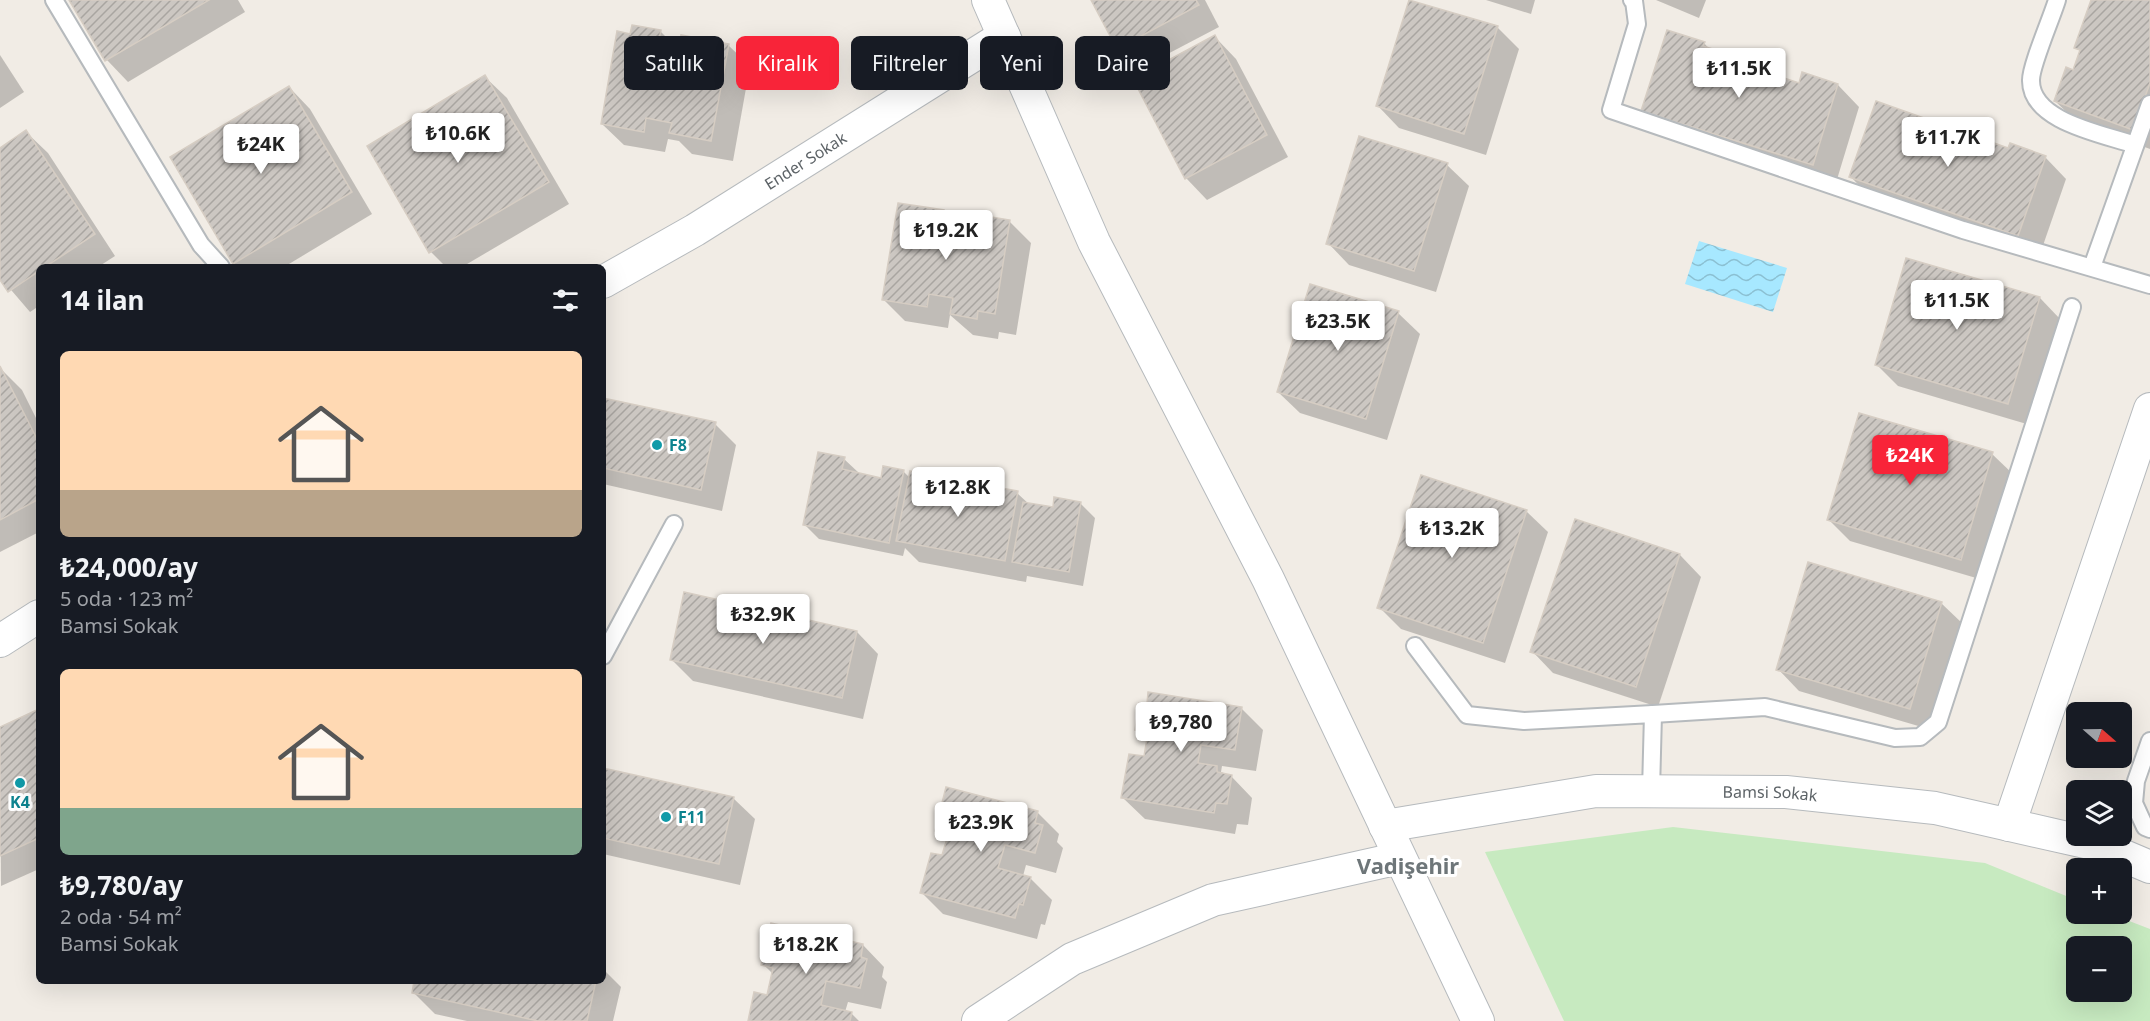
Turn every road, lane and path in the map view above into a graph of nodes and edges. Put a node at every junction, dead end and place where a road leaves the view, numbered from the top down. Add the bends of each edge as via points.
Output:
1 (54, 0) edge
2 (988, 0) edge
3 (1632, 0) edge
4 (2057, 0) edge
5 (1005, 36) edge
6 (980, 52) edge
7 (1028, 90) edge
8 (2150, 104) edge
9 (2135, 145) junction
10 (218, 264) edge
11 (2092, 267) junction
12 (606, 280) edge
13 (2150, 285) edge
14 (2072, 307) dead end
15 (2150, 409) edge
16 (674, 524) dead end
17 (36, 618) edge
18 (0, 641) edge
19 (1415, 646) dead end
20 (606, 650) edge
21 (1653, 714) junction
22 (2150, 741) edge
23 (2143, 783) edge
24 (1651, 791) junction
25 (2009, 825) junction
26 (1385, 826) junction
27 (2150, 829) edge
28 (1400, 858) junction
29 (2150, 867) edge
30 (978, 1021) edge
31 (1478, 1021) edge

1 - 10 lane via 201,245
2 - 5 street
3 - 11 lane via 1637,24 1611,110 1962,230
4 - 9 lane via 2031,80 2035,98 2052,117
6 - 12 street, Ender Sokak via 695,230
7 - 26 street via 1094,242 1268,579
8 - 9 lane
9 - 11 lane
11 - 13 lane
14 - 21 lane via 1938,722 1920,737 1895,738 1765,707
15 - 25 street
16 - 20 lane
17 - 18 street
19 - 21 lane via 1467,715 1524,721
21 - 24 lane
22 - 23 lane
23 - 27 lane via 2134,803 2145,827
24 - 25 street, Bamsi Sokak via 1786,792 1935,808
24 - 26 street, Bamsi Sokak via 1596,791
25 - 29 street, Bamsi Sokak via 2098,845
26 - 28 street
28 - 30 street via 1213,900 1072,959
28 - 31 street

